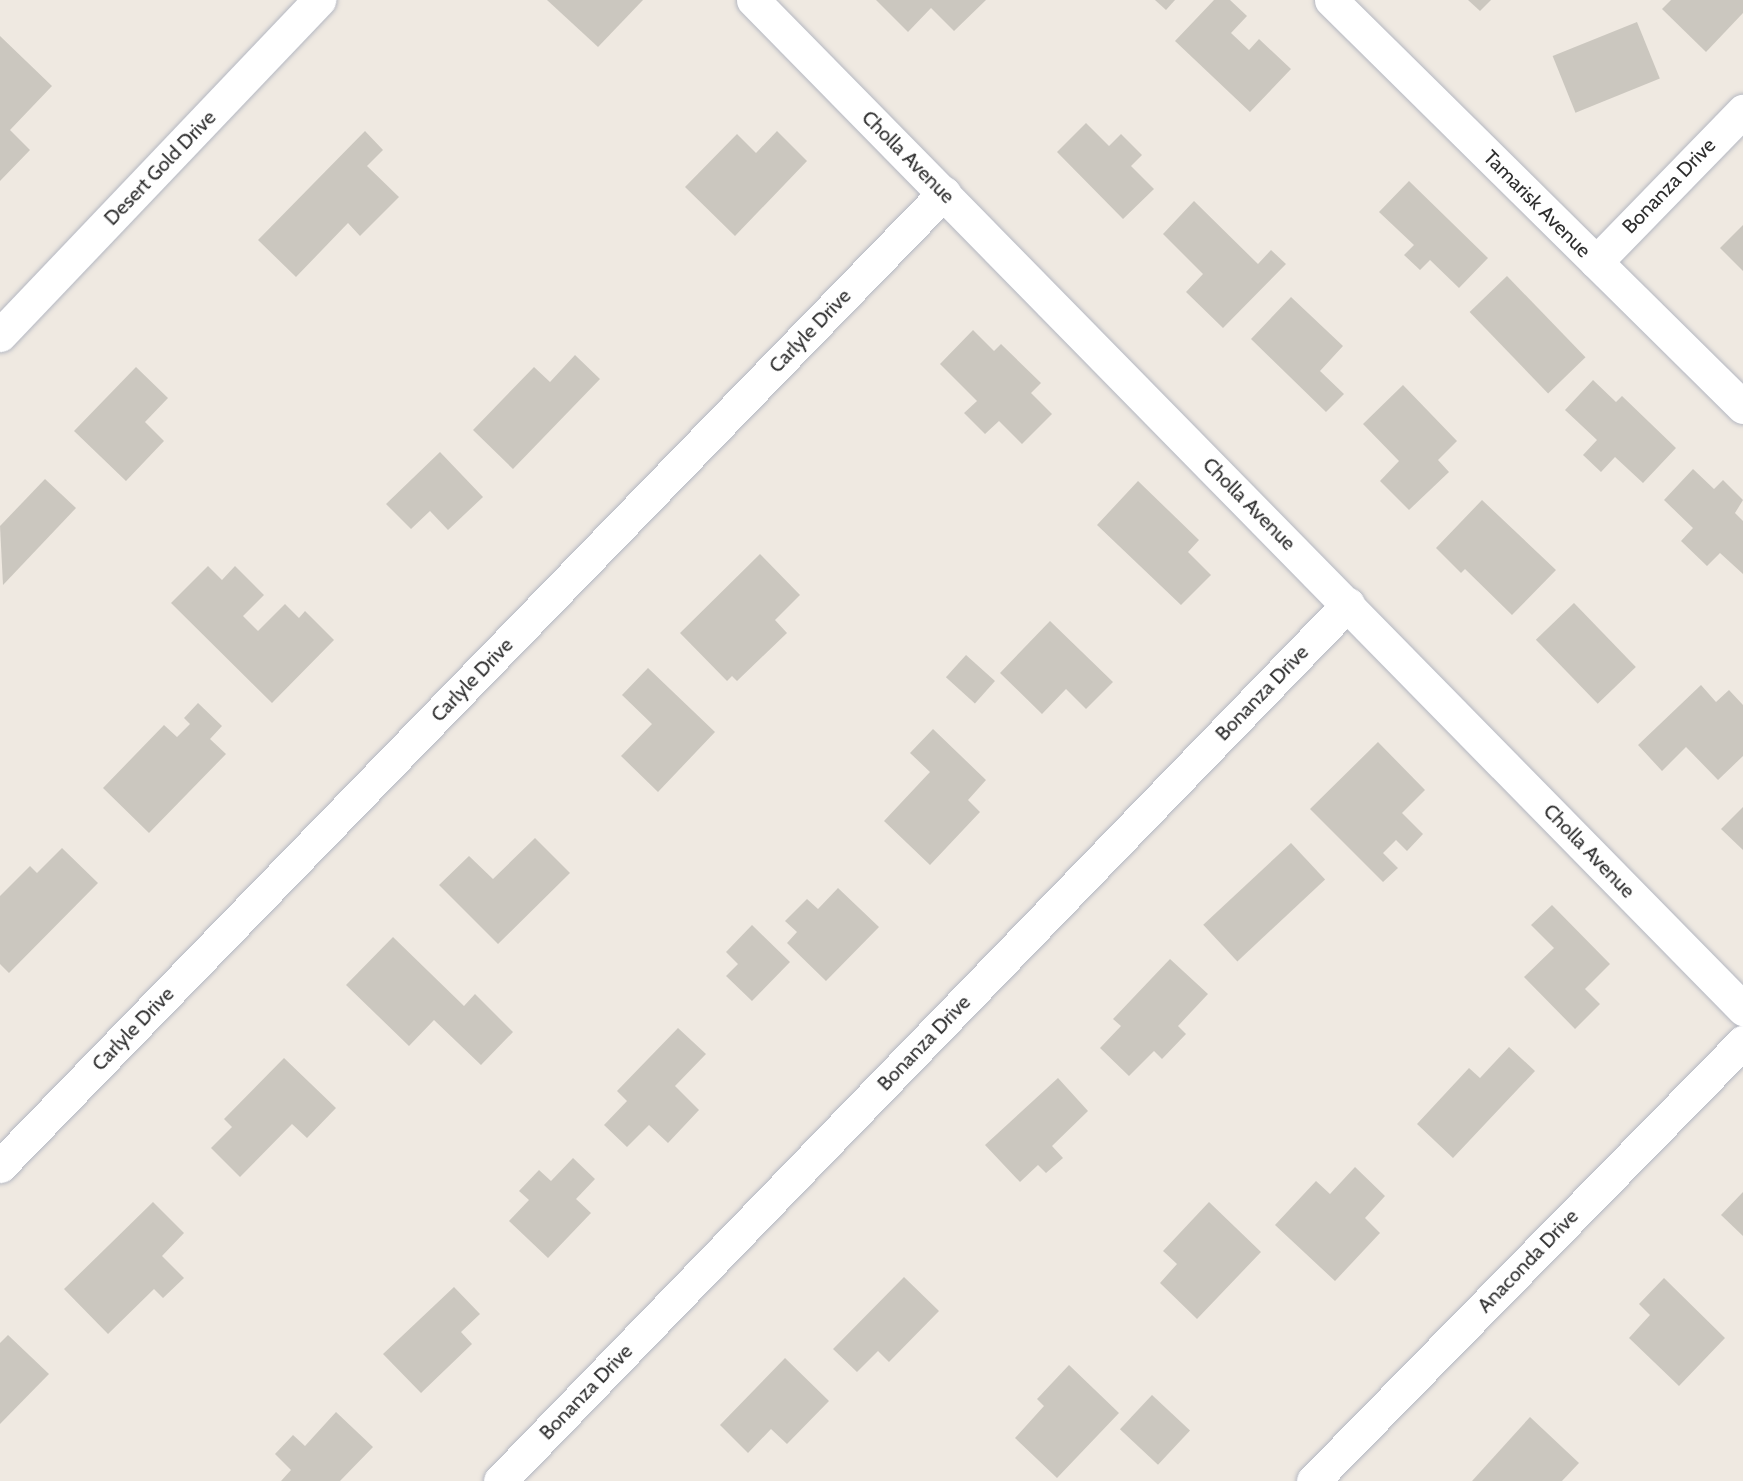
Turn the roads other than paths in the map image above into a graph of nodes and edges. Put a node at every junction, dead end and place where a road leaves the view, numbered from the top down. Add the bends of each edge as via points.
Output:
1 (319, 0) edge
2 (753, 0) edge
3 (1331, 0) edge
4 (1743, 111) edge
5 (944, 193) junction
6 (1596, 262) junction
7 (0, 335) edge
8 (1743, 407) edge
9 (1348, 604) junction
10 (1743, 1009) edge
11 (1743, 1042) edge
12 (0, 1166) edge
13 (500, 1481) edge
14 (1312, 1481) edge

1 - 7 street, Desert Gold Drive
2 - 5 street, Cholla Avenue
3 - 6 street, Tamarisk Avenue
4 - 6 street, Bonanza Drive
5 - 9 street, Cholla Avenue
5 - 12 street, Carlyle Drive
6 - 8 street, Tamarisk Avenue
9 - 10 street, Cholla Avenue
9 - 13 street, Bonanza Drive
11 - 14 street, Anaconda Drive

